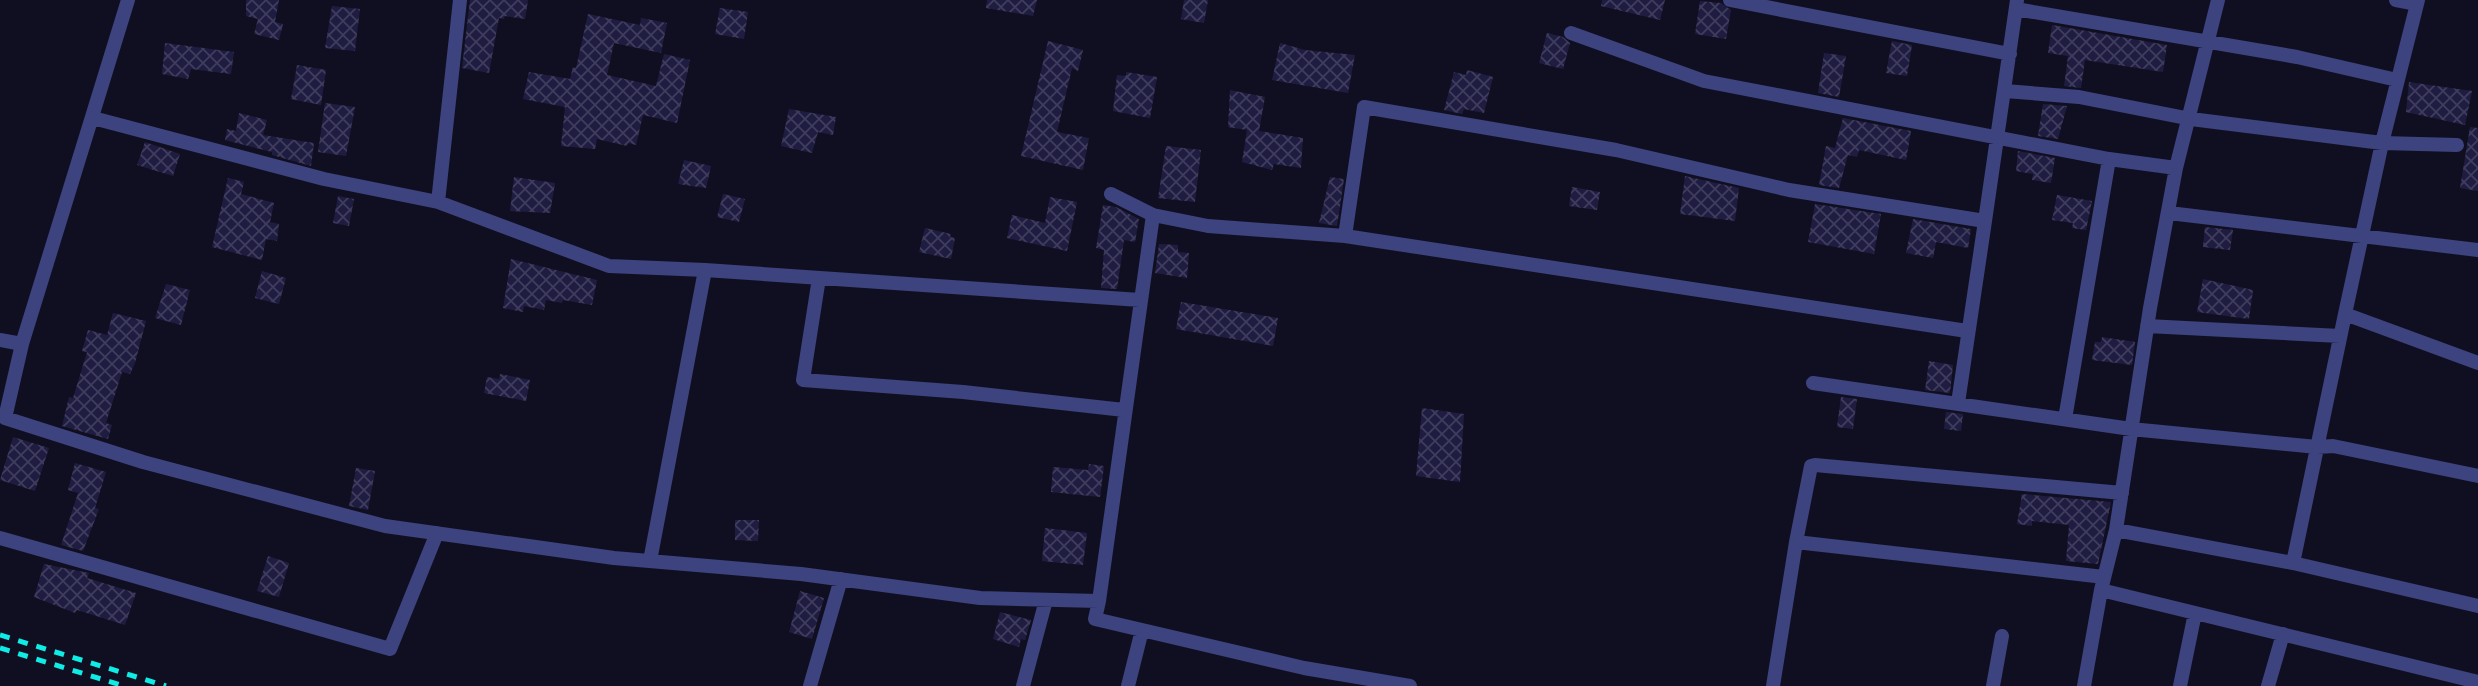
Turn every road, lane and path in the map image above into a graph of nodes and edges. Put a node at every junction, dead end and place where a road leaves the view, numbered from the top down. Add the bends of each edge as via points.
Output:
1 (128, 0) edge
2 (460, 0) edge
3 (1730, 0) edge
4 (2218, 0) edge
5 (2396, 0) edge
6 (2417, 2) edge
7 (2016, 5) edge
8 (1571, 33) dead end
9 (2207, 42) junction
10 (2010, 54) junction
11 (2397, 80) junction
12 (2005, 91) junction
13 (93, 118) junction
14 (2191, 119) junction
15 (1999, 138) junction
16 (2382, 144) junction
17 (2457, 145) dead end
18 (2109, 159) junction
19 (2176, 168) junction
20 (1111, 194) dead end
21 (438, 202) junction
22 (2169, 213) junction
23 (1153, 215) junction
24 (1985, 221) junction
25 (1345, 236) junction
26 (2361, 238) junction
27 (2478, 250) edge
28 (705, 270) junction
29 (819, 278) junction
30 (1140, 300) junction
31 (2345, 314) junction
32 (2147, 326) junction
33 (1967, 331) junction
34 (2340, 336) junction
35 (0, 340) edge
36 (22, 344) junction
37 (2478, 363) edge
38 (1813, 383) dead end
39 (1958, 403) junction
40 (1124, 411) junction
41 (2065, 419) junction
42 (2132, 429) junction
43 (2317, 447) junction
44 (2478, 476) edge
45 (2122, 493) junction
46 (2116, 530) junction
47 (437, 533) junction
48 (0, 538) edge
49 (1796, 542) junction
50 (650, 561) junction
51 (2293, 563) junction
52 (841, 579) junction
53 (2102, 584) junction
54 (1046, 600) junction
55 (1099, 601) junction
56 (2478, 607) edge
57 (2195, 613) junction
58 (1142, 630) junction
59 (2283, 634) junction
60 (2002, 636) dead end
61 (2478, 682) edge
62 (810, 686) edge
63 (1023, 686) edge
64 (1128, 686) edge
65 (1410, 686) edge
66 (1773, 686) edge
67 (1993, 686) edge
68 (2084, 686) edge
69 (2180, 686) edge
70 (2268, 686) edge

1 - 13 street
2 - 21 street
3 - 10 street
4 - 9 street
5 - 6 street
6 - 11 street
7 - 9 street
7 - 10 street
8 - 15 street via 1704,81
9 - 11 street
9 - 14 street
10 - 12 street
11 - 16 street
12 - 14 street via 2079,97
12 - 15 street
13 - 21 street via 324,179
13 - 36 street
14 - 16 street
14 - 19 street
15 - 18 street
15 - 24 street
16 - 17 street
16 - 26 street
18 - 19 street
18 - 41 street
19 - 22 street
20 - 23 street
21 - 28 street via 608,266
22 - 26 street
22 - 32 street
23 - 25 street via 1208,226
23 - 30 street
24 - 25 street via 1789,190 1616,150 1364,107
24 - 33 street
25 - 33 street
26 - 27 street
26 - 31 street
28 - 29 street
28 - 50 street
29 - 30 street
29 - 40 street via 803,380
30 - 40 street
31 - 34 street
31 - 37 street
32 - 34 street
32 - 42 street
33 - 39 street
34 - 43 street
35 - 36 street
36 - 47 street via 5,418 143,462 385,526
38 - 39 street
39 - 41 street
40 - 55 street
41 - 42 street
42 - 43 street
42 - 45 street
43 - 44 street via 2333,446
43 - 51 street
45 - 46 street
45 - 49 street via 1815,465 1807,480
46 - 51 street
46 - 53 street
47 - 48 street via 390,649
47 - 50 street
49 - 53 street
49 - 66 street
50 - 52 street
51 - 56 street
52 - 54 street via 980,598
52 - 62 street
53 - 57 street
53 - 68 street
54 - 55 street
54 - 63 street
55 - 58 street via 1095,619
57 - 59 street
57 - 69 street
58 - 64 street
58 - 65 street
59 - 61 street
59 - 70 street
60 - 67 street

